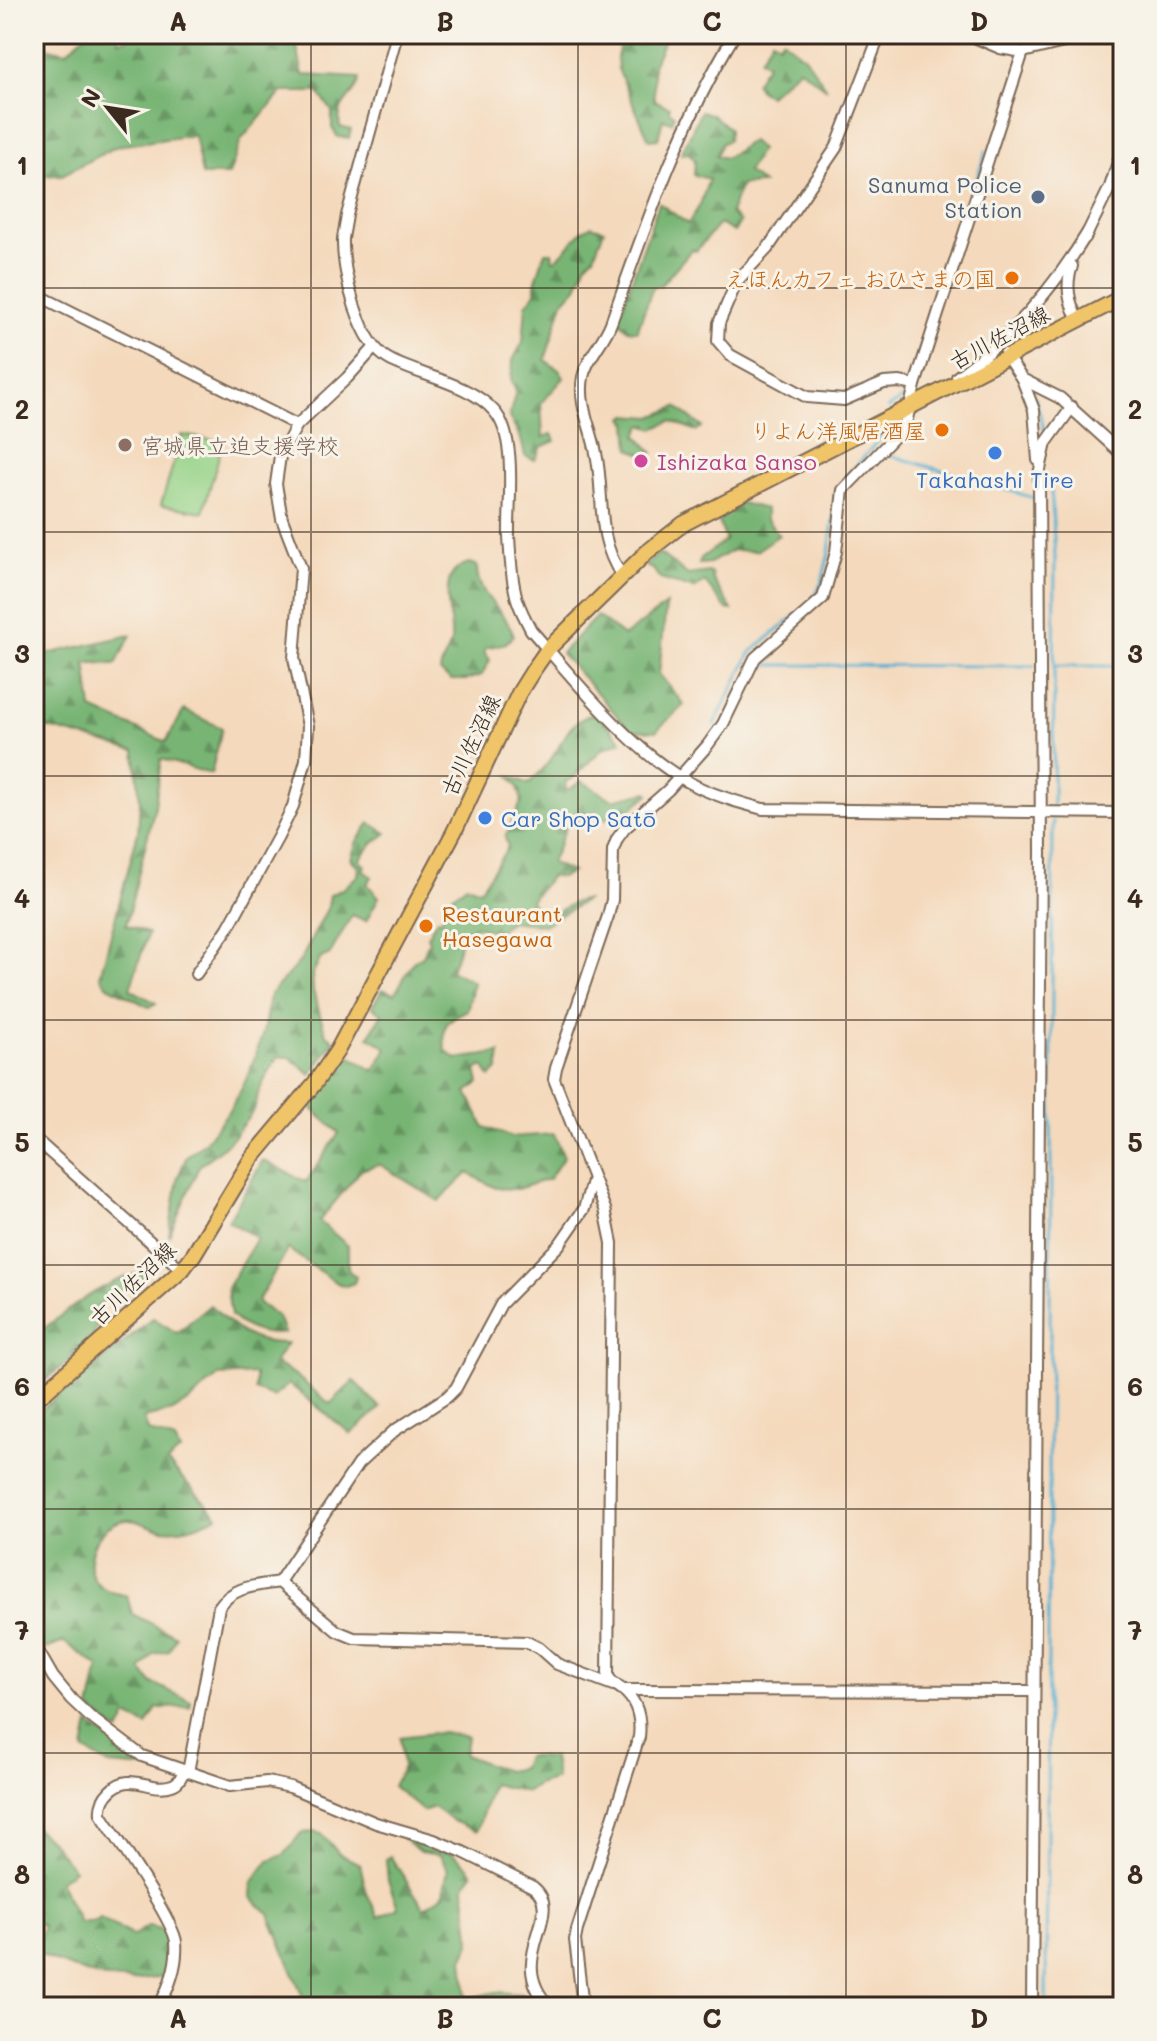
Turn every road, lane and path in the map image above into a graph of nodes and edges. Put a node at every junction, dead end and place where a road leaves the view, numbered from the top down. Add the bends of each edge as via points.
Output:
1 (397, 34) edge
2 (735, 34) edge
3 (880, 34) edge
4 (967, 34) edge
5 (1097, 34) edge
6 (1018, 52) junction
7 (1123, 147) edge
8 (1088, 232) junction
9 (34, 293) edge
10 (1123, 297) edge
11 (1078, 320) junction
12 (1002, 341) junction
13 (374, 348) junction
14 (1007, 358) junction
15 (1022, 379) junction
16 (910, 384) junction
17 (917, 404) junction
18 (1072, 407) junction
19 (297, 425) junction
20 (1123, 455) edge
21 (1039, 474) junction
22 (622, 576) junction
23 (548, 649) junction
24 (680, 777) junction
25 (1041, 813) junction
26 (1123, 813) edge
27 (196, 974) dead end
28 (34, 1138) edge
29 (592, 1181) junction
30 (182, 1270) junction
31 (34, 1401) edge
32 (279, 1582) junction
33 (34, 1644) edge
34 (618, 1688) junction
35 (1034, 1691) junction
36 (186, 1772) junction
37 (159, 2007) edge
38 (550, 2007) edge
39 (583, 2007) edge
40 (1032, 2007) edge

1 - 13 street via 343,240 358,317
2 - 22 street via 664,176 610,326 585,369 582,406 597,454 600,513
3 - 16 street via 836,148 768,248 737,281 717,333 730,355 807,397 844,400 884,383
4 - 6 street
5 - 6 street
6 - 16 street
7 - 8 street
8 - 11 street via 1067,279
8 - 12 street via 1058,279
9 - 19 street
10 - 11 main road, 古川佐沼線
11 - 14 main road, 古川佐沼線
12 - 14 street
12 - 17 street
13 - 19 street
13 - 23 street via 473,395 495,411 509,458 515,592 531,630
14 - 15 street
14 - 17 main road, 古川佐沼線
15 - 18 street
15 - 21 street via 1034,410
16 - 17 street
17 - 22 main road, 古川佐沼線 via 694,517
17 - 24 street via 901,430 843,490 836,552 823,598 755,658 723,724
18 - 20 street
18 - 21 street via 1046,443
19 - 27 street via 280,456 276,484 282,519 301,568 294,658 308,726 306,760 278,837
21 - 25 street
22 - 23 main road, 古川佐沼線
23 - 24 street via 627,734
23 - 30 main road, 古川佐沼線 via 519,693 454,832 337,1051 252,1158
24 - 25 street via 725,799 763,809
24 - 29 street via 617,839 608,916 556,1068 554,1079
25 - 26 street
25 - 35 street
28 - 30 street
29 - 32 street via 584,1209 559,1245 501,1304 456,1388 394,1431 358,1464
29 - 34 street via 610,1227 613,1257 608,1677
30 - 31 main road, 古川佐沼線
32 - 34 street via 337,1631 354,1638 527,1642 557,1664
32 - 36 street via 238,1590 219,1607
33 - 36 street via 61,1689 89,1716 142,1756
34 - 35 street
34 - 39 street via 640,1716 639,1737 577,1930
35 - 40 street
36 - 37 street via 167,1786 122,1782 100,1808 174,1932 175,1962
36 - 38 street via 230,1786 267,1782 290,1787 376,1823 434,1840 533,1887 545,1907 531,1969

